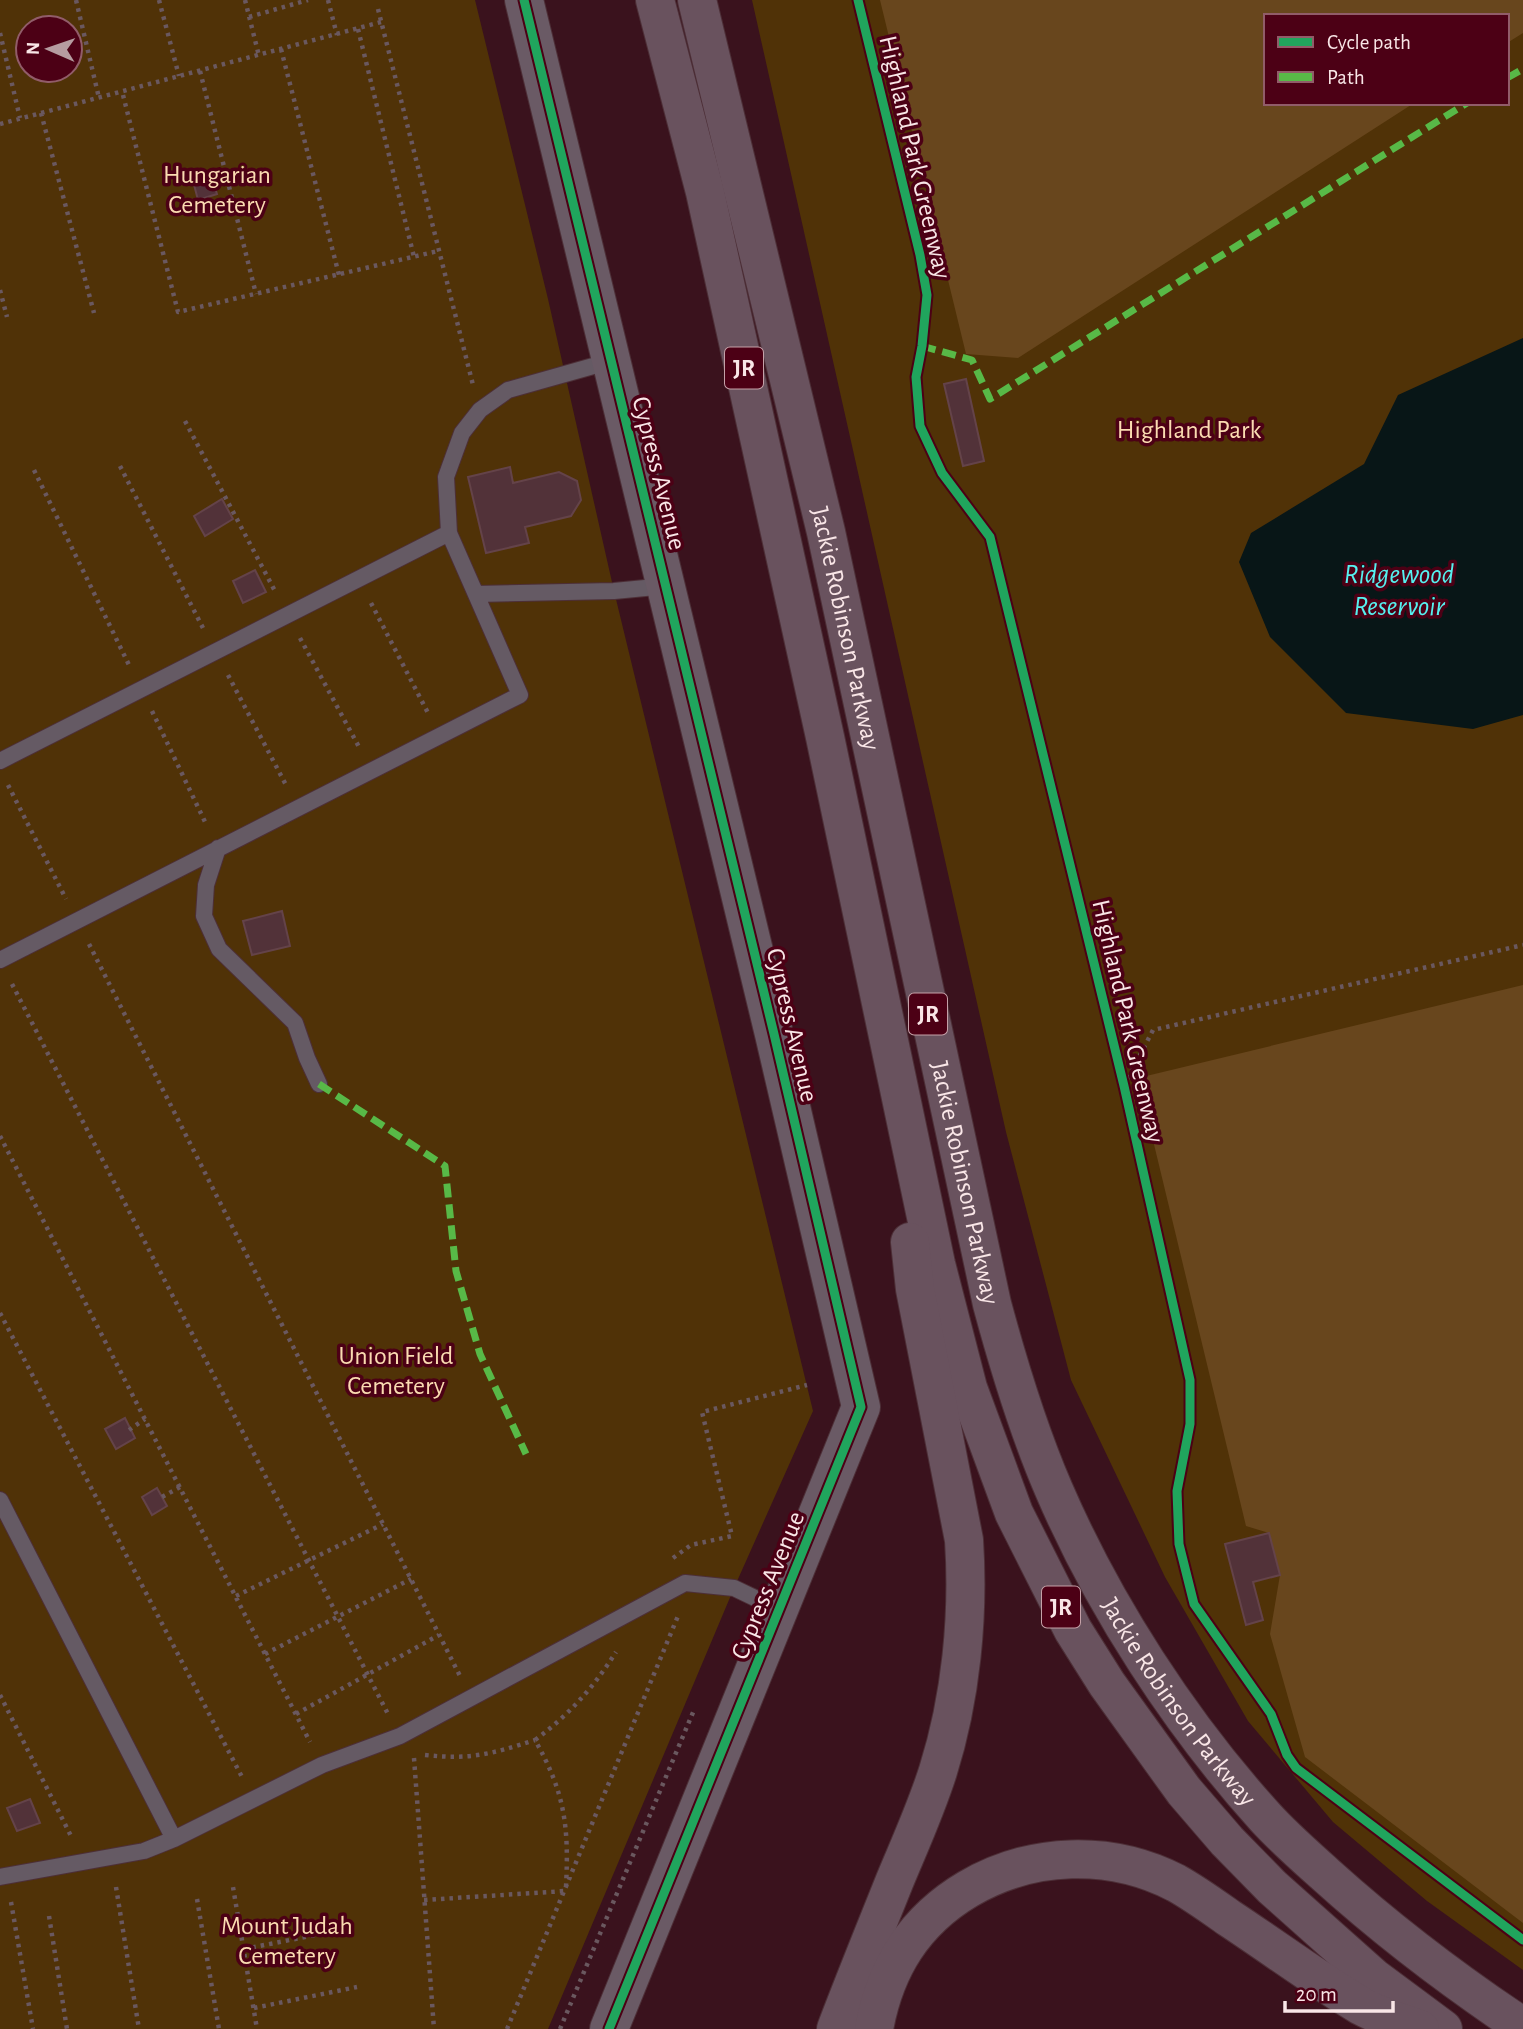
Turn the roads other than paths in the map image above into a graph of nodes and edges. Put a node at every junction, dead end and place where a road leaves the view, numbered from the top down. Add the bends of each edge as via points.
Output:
1 (524, 0) edge
2 (655, 0) edge
3 (696, 0) edge
4 (721, 0) edge
5 (750, 213) junction
6 (611, 361) junction
7 (449, 533) junction
8 (666, 586) junction
9 (476, 594) junction
10 (0, 761) edge
11 (218, 848) junction
12 (0, 960) edge
13 (894, 1062) junction
14 (319, 1084) dead end
15 (0, 1500) edge
16 (780, 1610) junction
17 (174, 1839) junction
18 (0, 1877) edge
19 (1513, 2021) edge
20 (878, 2024) edge
21 (608, 2029) edge
22 (836, 2029) edge
23 (1420, 2029) edge
24 (1443, 2029) edge

1 - 6 street, Cypress Avenue
2 - 13 highway, Jackie Robinson Parkway / JR via 705,192
3 - 5 highway, Jackie Robinson Parkway / JR
4 - 5 highway
5 - 19 highway, Jackie Robinson Parkway / JR via 826,532 980,1254 1010,1368 1054,1490 1149,1664 1266,1818 1362,1908
6 - 7 lane via 508,390 480,411 462,433 446,477
6 - 8 street, Cypress Avenue
7 - 9 lane
7 - 10 lane
8 - 9 lane
8 - 16 street, Cypress Avenue via 861,1407
9 - 11 lane via 520,695
11 - 12 lane
11 - 14 lane via 205,885 204,916 219,949 295,1023
13 - 22 highway via 915,1289 964,1539 963,1642 939,1770
13 - 24 highway, Jackie Robinson Parkway / JR via 936,1264 968,1388 1014,1513 1073,1630 1145,1740 1227,1841 1323,1934
15 - 17 lane
16 - 17 lane via 734,1588 685,1583 400,1736 322,1765
16 - 21 street, Cypress Avenue
17 - 18 lane via 145,1851
20 - 23 highway via 898,1958 932,1913 985,1879 1017,1866 1073,1859 1124,1865 1176,1883 1363,2007

